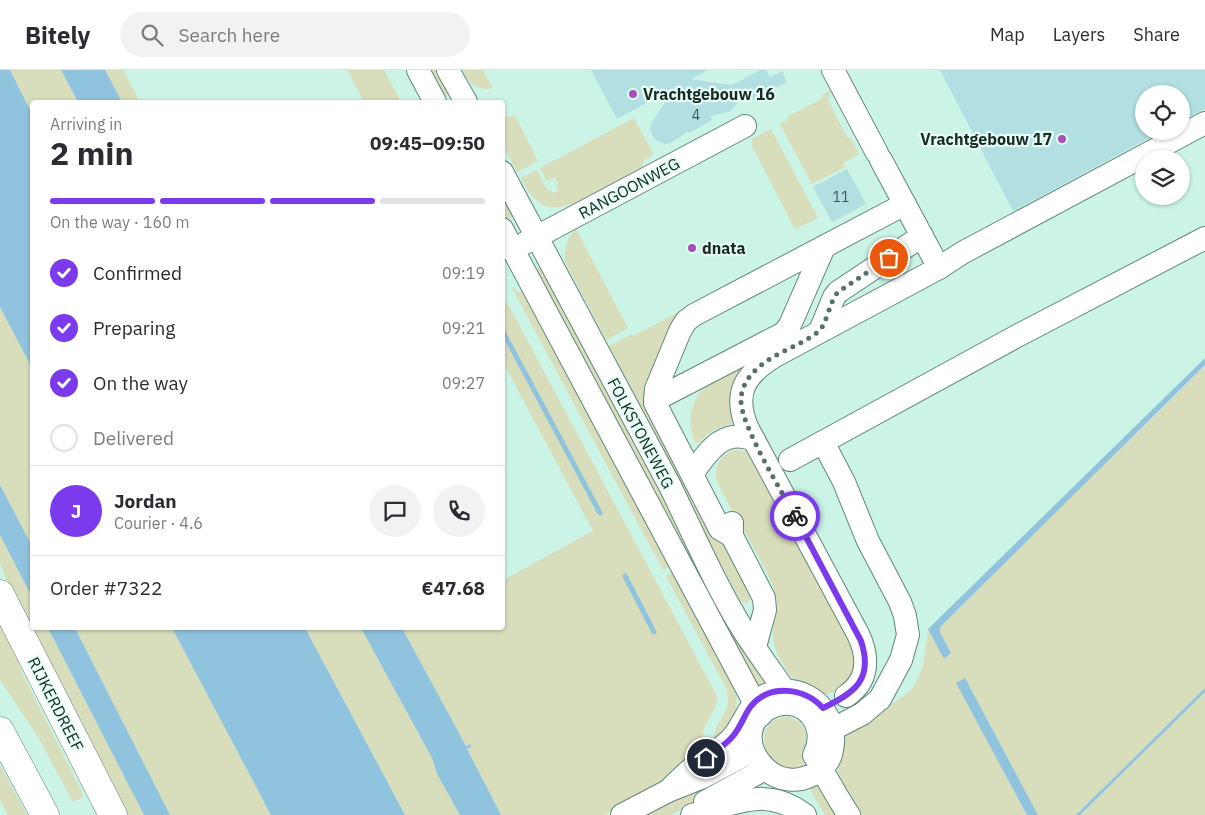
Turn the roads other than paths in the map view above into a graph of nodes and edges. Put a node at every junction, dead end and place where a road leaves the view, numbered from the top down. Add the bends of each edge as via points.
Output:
1 (418, 70) edge
2 (448, 70) edge
3 (833, 70) edge
4 (434, 100) edge
5 (465, 100) edge
6 (1205, 123) edge
7 (745, 126) dead end
8 (505, 178) edge
9 (904, 204) junction
10 (505, 234) edge
11 (922, 236) junction
12 (537, 237) junction
13 (1205, 238) edge
14 (824, 247) junction
15 (513, 249) junction
16 (939, 268) junction
17 (820, 331) junction
18 (655, 400) junction
19 (754, 440) junction
20 (823, 442) junction
21 (790, 460) dead end
22 (696, 468) junction
23 (0, 594) edge
24 (755, 647) junction
25 (899, 665) junction
26 (785, 691) junction
27 (846, 696) junction
28 (823, 708) junction
29 (758, 709) junction
30 (833, 729) junction
31 (0, 731) edge
32 (758, 761) junction
33 (821, 768) junction
34 (799, 780) junction
35 (668, 790) junction
36 (45, 815) edge
37 (113, 815) edge
38 (622, 815) edge
39 (686, 815) edge
40 (692, 815) edge
41 (805, 815) edge
42 (819, 815) edge
43 (849, 815) edge

1 - 4 street
2 - 5 street
3 - 9 street
6 - 16 street
7 - 12 street, RANGOONWEG
8 - 12 street, FOLKSTONEWEG
9 - 11 street
9 - 14 street
10 - 15 street, FOLKSTONEWEG
11 - 16 street
11 - 17 street via 838,292
12 - 15 street, RANGOONWEG
12 - 24 street, FOLKSTONEWEG via 670,486 716,580
13 - 20 street
14 - 18 street via 785,332
14 - 18 street via 689,318 679,333 656,389
15 - 29 street, FOLKSTONEWEG
16 - 17 street
17 - 19 street via 768,360 745,384 741,408
18 - 22 street via 670,434
19 - 22 street via 740,436 726,438 714,446
19 - 27 street via 861,641 866,658 865,671 856,687
20 - 21 street
20 - 25 street via 905,616 908,642
22 - 24 street via 720,529 732,536 764,598 765,610
23 - 37 highway, RIJKERDREEF
24 - 26 street, FOLKSTONEWEG
25 - 27 street via 894,671
25 - 30 street via 877,702
26 - 28 street via 807,695
26 - 29 street via 766,695
27 - 28 street
28 - 30 street
29 - 32 street via 752,731
29 - 33 street via 785,704 806,711 817,724 819,744 814,756
29 - 35 street via 746,714 730,740
30 - 33 street via 830,757
31 - 36 highway
32 - 34 street via 776,779
32 - 35 street
32 - 39 street
33 - 34 street
33 - 43 street
34 - 42 street
35 - 38 street
40 - 41 street via 755,798 783,803

